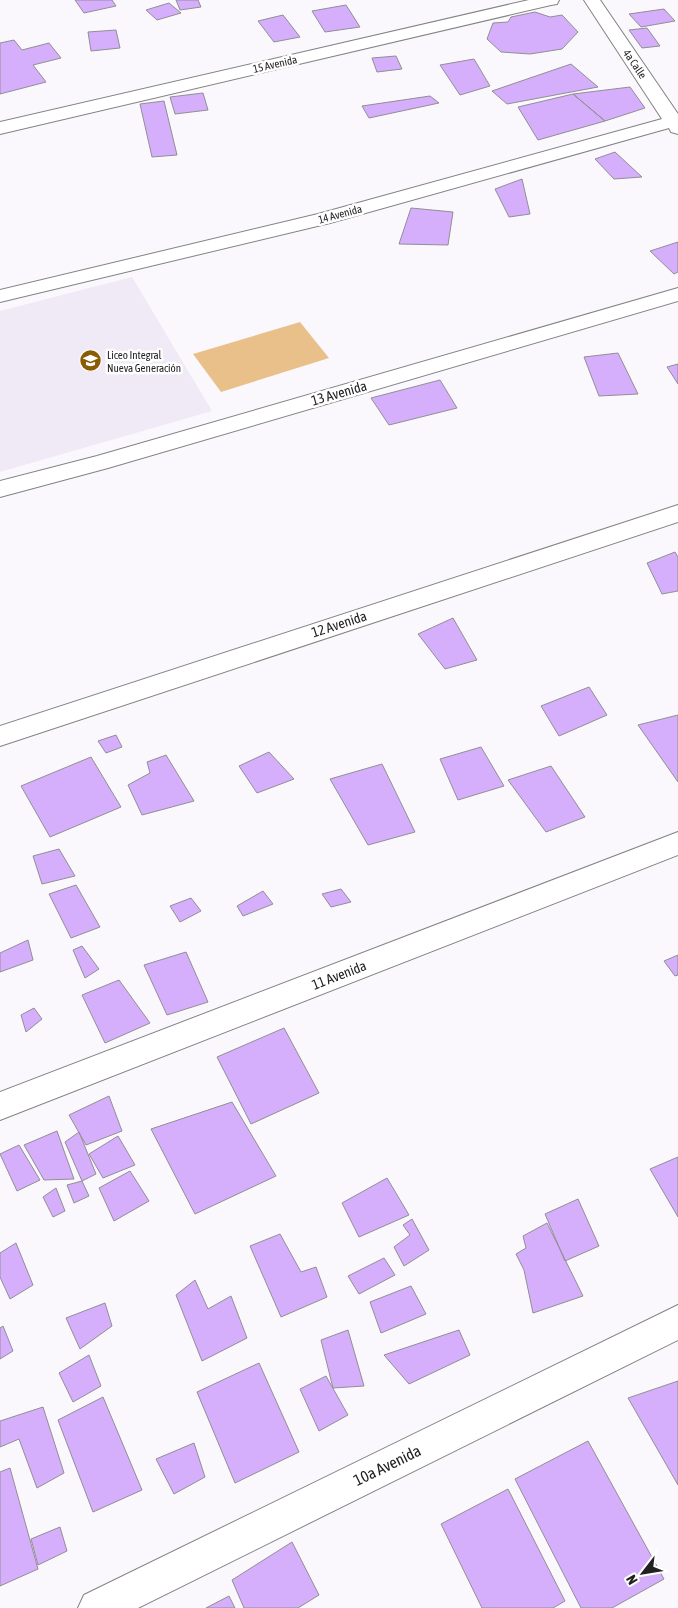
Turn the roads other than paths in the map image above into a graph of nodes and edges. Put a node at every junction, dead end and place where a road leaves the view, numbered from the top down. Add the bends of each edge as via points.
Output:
1 (551, 0) edge
2 (592, 0) edge
3 (677, 123) edge
4 (0, 128) edge
5 (678, 294) edge
6 (0, 296) edge
7 (0, 489) edge
8 (678, 513) edge
9 (0, 736) edge
10 (678, 843) edge
11 (0, 1106) edge
12 (678, 1322) edge
13 (97, 1608) edge

1 - 4 street, 15 Avenida
2 - 3 street, 4a Calle
3 - 6 street, 14 Avenida via 323,219
5 - 7 street, 13 Avenida via 100,463
8 - 9 street, 12 Avenida
10 - 11 street, 11 Avenida
12 - 13 street, 10a Avenida

